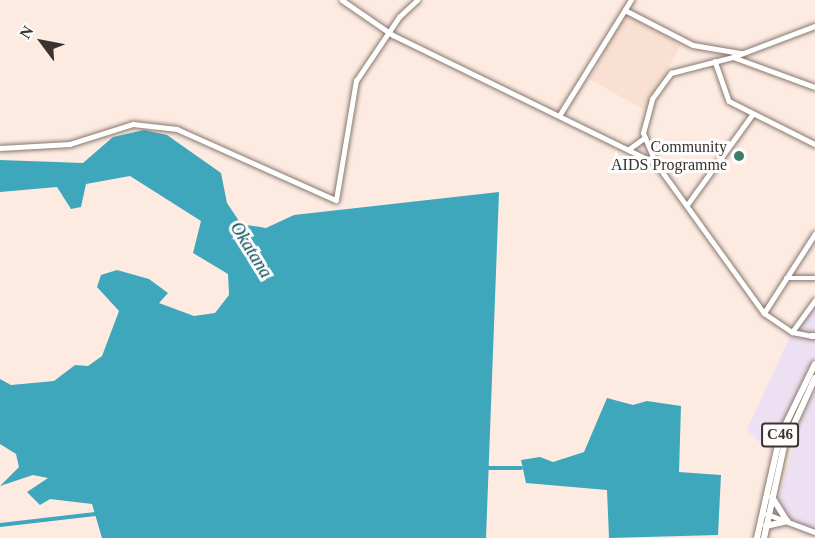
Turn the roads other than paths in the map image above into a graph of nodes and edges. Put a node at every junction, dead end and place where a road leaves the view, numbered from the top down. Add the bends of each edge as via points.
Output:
1 (342, 0) edge
2 (417, 0) edge
3 (631, 0) edge
4 (625, 10) junction
5 (815, 26) edge
6 (388, 32) junction
7 (744, 54) junction
8 (733, 57) junction
9 (715, 61) junction
10 (815, 87) edge
11 (752, 115) junction
12 (559, 116) junction
13 (643, 139) junction
14 (815, 144) edge
15 (0, 148) edge
16 (629, 149) junction
17 (656, 163) junction
18 (687, 205) junction
19 (815, 234) edge
20 (786, 278) junction
21 (815, 278) edge
22 (815, 300) edge
23 (764, 313) junction
24 (792, 332) junction
25 (814, 336) edge
26 (815, 364) edge
27 (815, 378) edge
28 (793, 413) junction
29 (772, 496) junction
30 (766, 513) junction
31 (787, 522) junction
32 (766, 526) junction
33 (815, 532) edge
34 (757, 538) edge
35 (764, 538) edge

1 - 6 street
2 - 6 street
3 - 4 street
4 - 7 street via 693,45
4 - 12 street
5 - 7 street
6 - 12 street
6 - 15 street via 356,81 336,200 177,129 133,124 70,144
7 - 8 street
8 - 9 street
8 - 10 street
9 - 11 street via 729,101
9 - 13 street via 671,73 659,85
11 - 14 street
11 - 18 street
12 - 16 street
13 - 16 street
13 - 17 street
16 - 17 street
17 - 18 street
18 - 23 street
19 - 20 street
20 - 21 street
20 - 23 street
22 - 24 street
23 - 24 street
24 - 25 street
26 - 28 main road, C46
27 - 28 main road, C46
28 - 29 main road, C46
28 - 30 main road, C46
29 - 30 main road, C46
29 - 31 main road
30 - 31 street
30 - 32 main road, C46
30 - 34 main road, C46
31 - 32 main road
31 - 33 street
32 - 35 main road, C46

